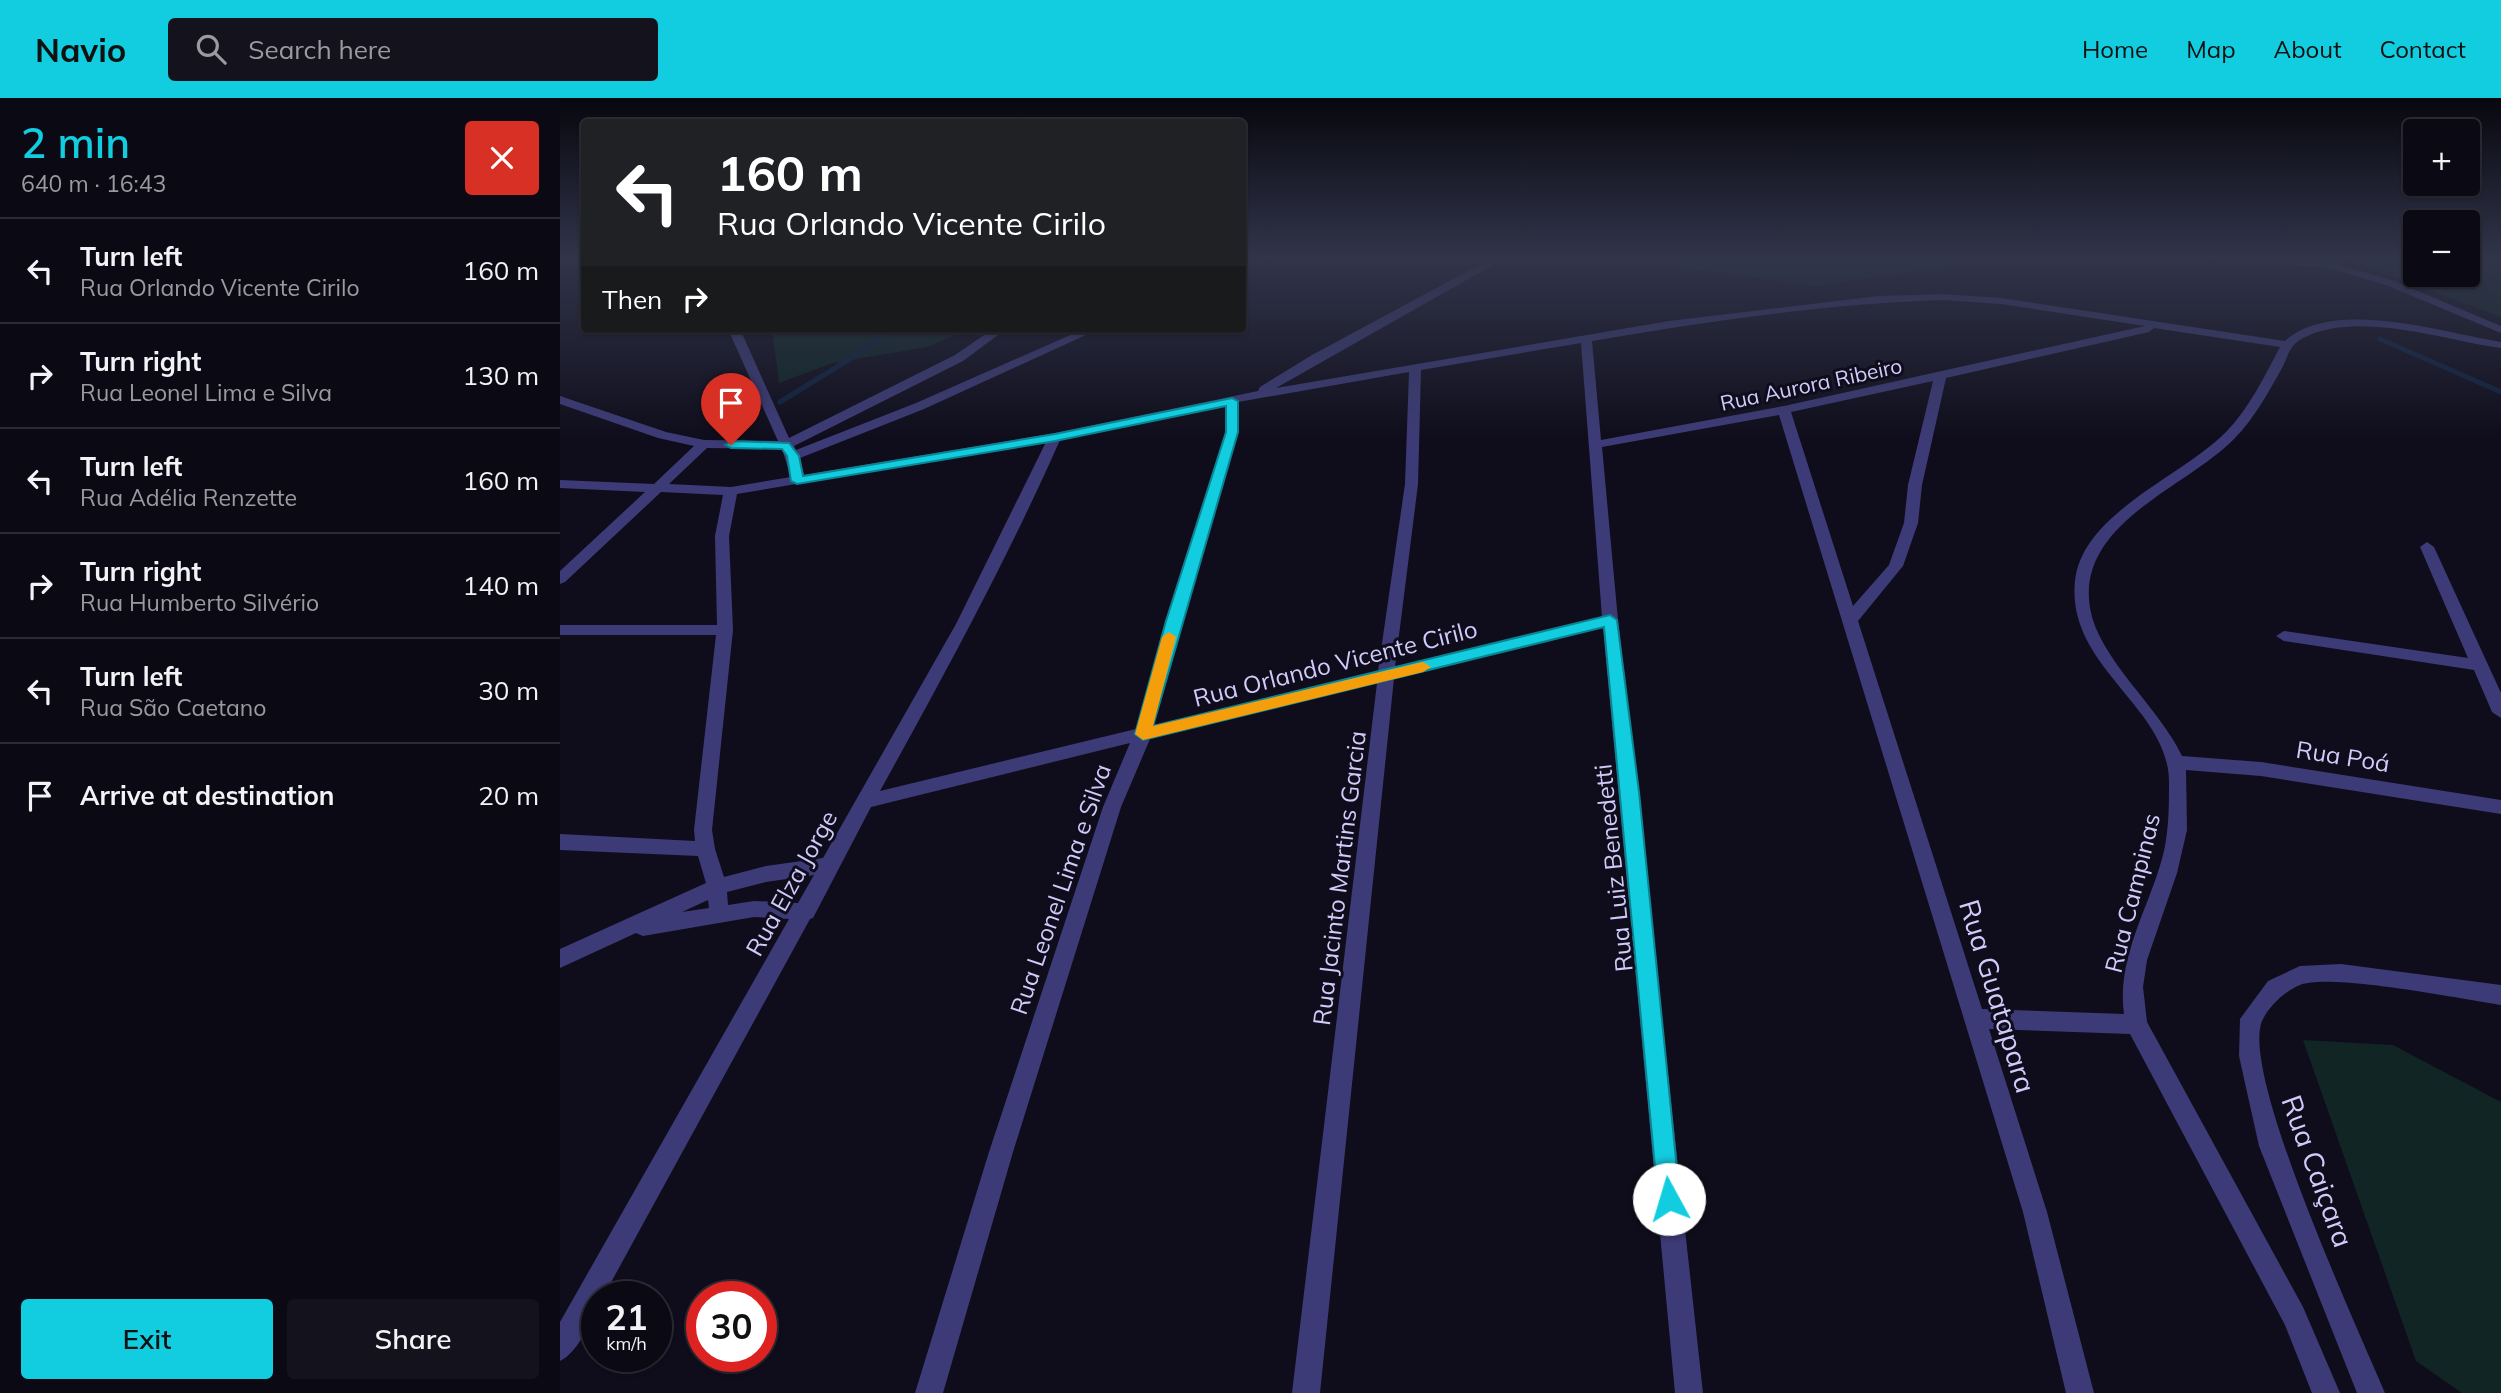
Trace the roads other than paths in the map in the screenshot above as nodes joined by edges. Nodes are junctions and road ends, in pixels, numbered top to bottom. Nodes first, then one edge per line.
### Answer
1 (1391, 317) edge
2 (1713, 317) edge
3 (2100, 317) edge
4 (2471, 317) edge
5 (2158, 327) junction
6 (2501, 330) edge
7 (736, 333) edge
8 (994, 333) edge
9 (1084, 333) edge
10 (1586, 338) junction
11 (2288, 345) junction
12 (2501, 345) edge
13 (1415, 369) junction
14 (1940, 376) junction
15 (1255, 396) junction
16 (560, 400) edge
17 (1232, 401) junction
18 (1784, 410) junction
19 (1055, 438) junction
20 (704, 444) junction
21 (1594, 445) junction
22 (789, 451) junction
23 (797, 481) junction
24 (560, 484) edge
25 (654, 488) junction
26 (731, 491) junction
27 (2427, 547) dead end
28 (560, 579) edge
29 (1851, 619) junction
30 (1610, 620) junction
31 (560, 630) edge
32 (725, 630) junction
33 (2284, 636) dead end
34 (2481, 665) junction
35 (1386, 677) junction
36 (2501, 712) edge
37 (1143, 734) junction
38 (2176, 762) junction
39 (867, 801) junction
40 (2501, 807) edge
41 (560, 842) edge
42 (705, 849) junction
43 (831, 865) junction
44 (717, 887) junction
45 (719, 912) junction
46 (806, 912) junction
47 (609, 934) junction
48 (560, 958) edge
49 (2501, 995) edge
50 (1976, 1019) junction
51 (2136, 1024) junction
52 (560, 1348) edge
53 (929, 1393) edge
54 (1306, 1393) edge
55 (1689, 1393) edge
56 (2080, 1393) edge
57 (2326, 1393) edge
58 (2371, 1393) edge

1 - 15 street
2 - 10 street
3 - 5 street
4 - 6 street
5 - 11 street
5 - 14 street, Rua Aurora Ribeiro
7 - 22 street
8 - 22 street
9 - 22 street
10 - 13 street
10 - 21 street, Rua Luiz Benedetti
11 - 12 street
11 - 38 street, Rua Campinas
13 - 15 street
13 - 35 street, Rua Jacinto Martins Garcia
14 - 18 street, Rua Aurora Ribeiro
14 - 29 street
15 - 17 street
16 - 20 street
17 - 19 street
17 - 37 street, Rua Leonel Lima e Silva
18 - 21 street, Rua Aurora Ribeiro
18 - 29 street, Rua Guatapara
19 - 23 street
19 - 39 street, Rua Elza Jorge
20 - 22 street
20 - 25 street
21 - 30 street, Rua Luiz Benedetti
22 - 23 street
23 - 26 street
24 - 25 street
25 - 26 street
25 - 28 street
26 - 32 street
27 - 34 street
29 - 50 street, Rua Guatapara
30 - 35 street, Rua Orlando Vicente Cirilo
30 - 55 street, Rua Luiz Benedetti
31 - 32 street
32 - 42 street
33 - 34 street
34 - 36 street
35 - 37 street, Rua Orlando Vicente Cirilo
35 - 54 street, Rua Jacinto Martins Garcia
37 - 39 street, Rua Orlando Vicente Cirilo
37 - 53 street, Rua Leonel Lima e Silva
38 - 40 street, Rua Poá
38 - 51 street, Rua Campinas
39 - 43 street, Rua Elza Jorge
41 - 42 street
42 - 44 street
43 - 44 street
43 - 46 street, Rua Elza Jorge
44 - 45 street
44 - 47 street
45 - 46 street
45 - 47 street
46 - 52 street, Rua Elza Jorge
47 - 48 street
49 - 58 street, Rua Caiçara
50 - 51 street
50 - 56 street, Rua Guatapara
51 - 57 street, Rua Campinas

